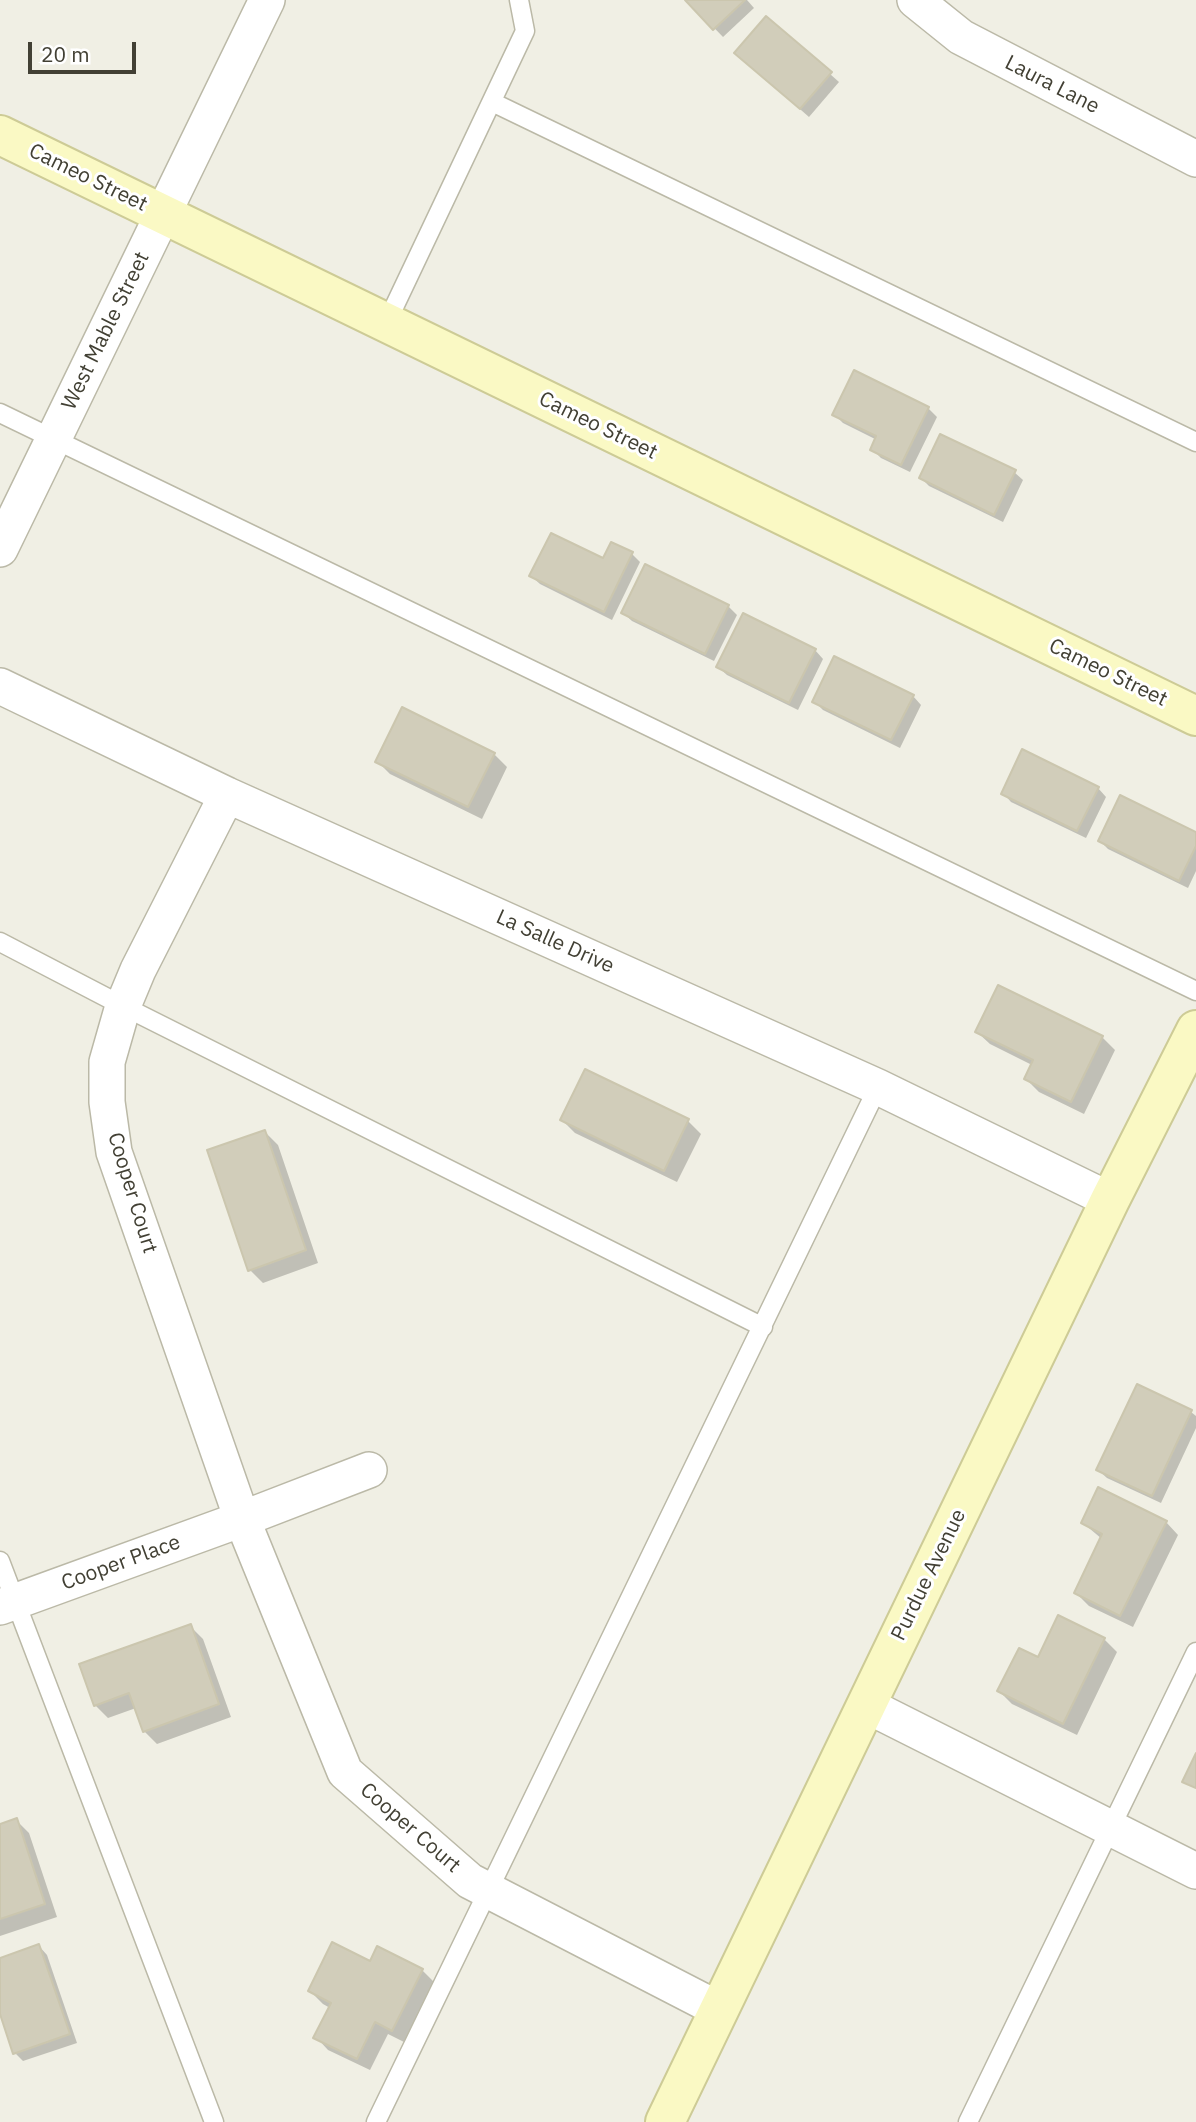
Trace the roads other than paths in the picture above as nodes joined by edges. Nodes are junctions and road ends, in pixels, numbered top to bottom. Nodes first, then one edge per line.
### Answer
1 (267, 0) edge
2 (519, 0) edge
3 (915, 0) edge
4 (492, 102) junction
5 (0, 135) edge
6 (1196, 159) edge
7 (164, 214) junction
8 (386, 324) junction
9 (0, 413) edge
10 (54, 439) junction
11 (1196, 442) edge
12 (0, 549) edge
13 (0, 685) edge
14 (1196, 716) edge
15 (227, 795) junction
16 (0, 942) edge
17 (1196, 991) edge
18 (123, 1006) junction
19 (1196, 1030) edge
20 (878, 1087) junction
21 (1110, 1200) junction
22 (763, 1327) junction
23 (369, 1470) dead end
24 (242, 1519) junction
25 (0, 1561) edge
26 (8, 1604) edge
27 (1196, 1652) edge
28 (866, 1705) junction
29 (1110, 1829) junction
30 (1196, 1871) edge
31 (490, 1891) junction
32 (718, 2009) junction
33 (214, 2122) edge
34 (376, 2122) edge
35 (665, 2122) edge
36 (968, 2122) edge

1 - 7 street, West Mable Street
2 - 4 lane
3 - 6 street, Laura Lane
4 - 8 lane
4 - 11 lane
5 - 7 street, Cameo Street
7 - 8 street, Cameo Street
7 - 10 street, West Mable Street
8 - 14 street, Cameo Street
9 - 10 lane
10 - 12 street, West Mable Street
10 - 17 lane
13 - 15 street, La Salle Drive
15 - 18 street, Cooper Court
15 - 20 street, La Salle Drive
16 - 18 lane
18 - 22 lane
18 - 24 street, Cooper Court
19 - 21 street, Purdue Avenue
20 - 21 street, La Salle Drive
20 - 22 lane
21 - 28 street, Purdue Avenue
22 - 31 lane
23 - 24 street
24 - 26 street, Cooper Place
24 - 31 street, Cooper Court
25 - 26 lane
26 - 33 lane
27 - 29 lane
28 - 29 street
28 - 32 street, Purdue Avenue
29 - 30 street
29 - 36 lane
31 - 32 street, Cooper Court
31 - 34 lane
32 - 35 street, Purdue Avenue

